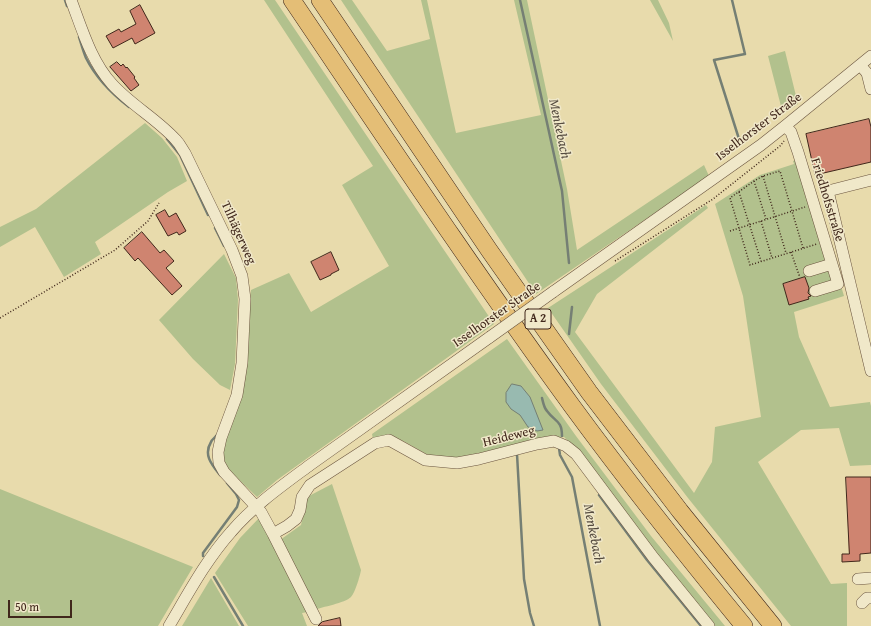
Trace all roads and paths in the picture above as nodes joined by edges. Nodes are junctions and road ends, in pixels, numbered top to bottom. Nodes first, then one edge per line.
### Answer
1 (71, 0) edge
2 (292, 0) edge
3 (320, 0) edge
4 (871, 56) edge
5 (860, 65) junction
6 (871, 90) edge
7 (786, 126) junction
8 (767, 156) dead end
9 (763, 176) junction
10 (871, 180) edge
11 (754, 181) junction
12 (739, 192) junction
13 (160, 203) dead end
14 (814, 204) junction
15 (792, 211) junction
16 (775, 217) junction
17 (766, 220) junction
18 (761, 221) junction
19 (749, 225) junction
20 (739, 228) junction
21 (730, 231) dead end
22 (818, 244) dead end
23 (803, 248) junction
24 (791, 252) junction
25 (786, 254) junction
26 (772, 258) junction
27 (615, 261) dead end
28 (761, 261) junction
29 (832, 264) junction
30 (809, 271) joint
31 (815, 291) dead end
32 (0, 318) edge
33 (871, 371) edge
34 (256, 507) junction
35 (274, 534) junction
36 (871, 578) edge
37 (858, 579) dead end
38 (316, 619) dead end
39 (168, 626) edge
40 (709, 626) edge
41 (744, 626) edge
42 (773, 626) edge

1 - 34 street, Tilhägerweg
2 - 41 highway, A 2
3 - 42 highway, A 2
4 - 5 street, Isselhorster Straße
5 - 6 street
5 - 7 street, Isselhorster Straße
7 - 14 street, Friedhofsstraße
7 - 34 street, Isselhorster Straße, bridge
8 - 27 path
9 - 11 path
9 - 15 path
9 - 16 path
10 - 33 street
11 - 12 path
11 - 17 path
12 - 19 path
12 - 20 path
13 - 32 path
14 - 15 path
14 - 29 street, Friedhofsstraße
15 - 16 path
15 - 23 path
16 - 17 path
16 - 25 path
17 - 18 path
18 - 19 path
18 - 26 path
19 - 20 path
19 - 28 path
20 - 21 path
20 - 28 path
22 - 23 path
23 - 24 path
24 - 25 path
24 - 30 path
25 - 26 path
26 - 28 path
29 - 30 street
29 - 31 street, Friedhofsstraße
34 - 35 street
34 - 39 street, Isselhorster Straße
35 - 38 street
35 - 40 street, Heideweg
36 - 37 street

